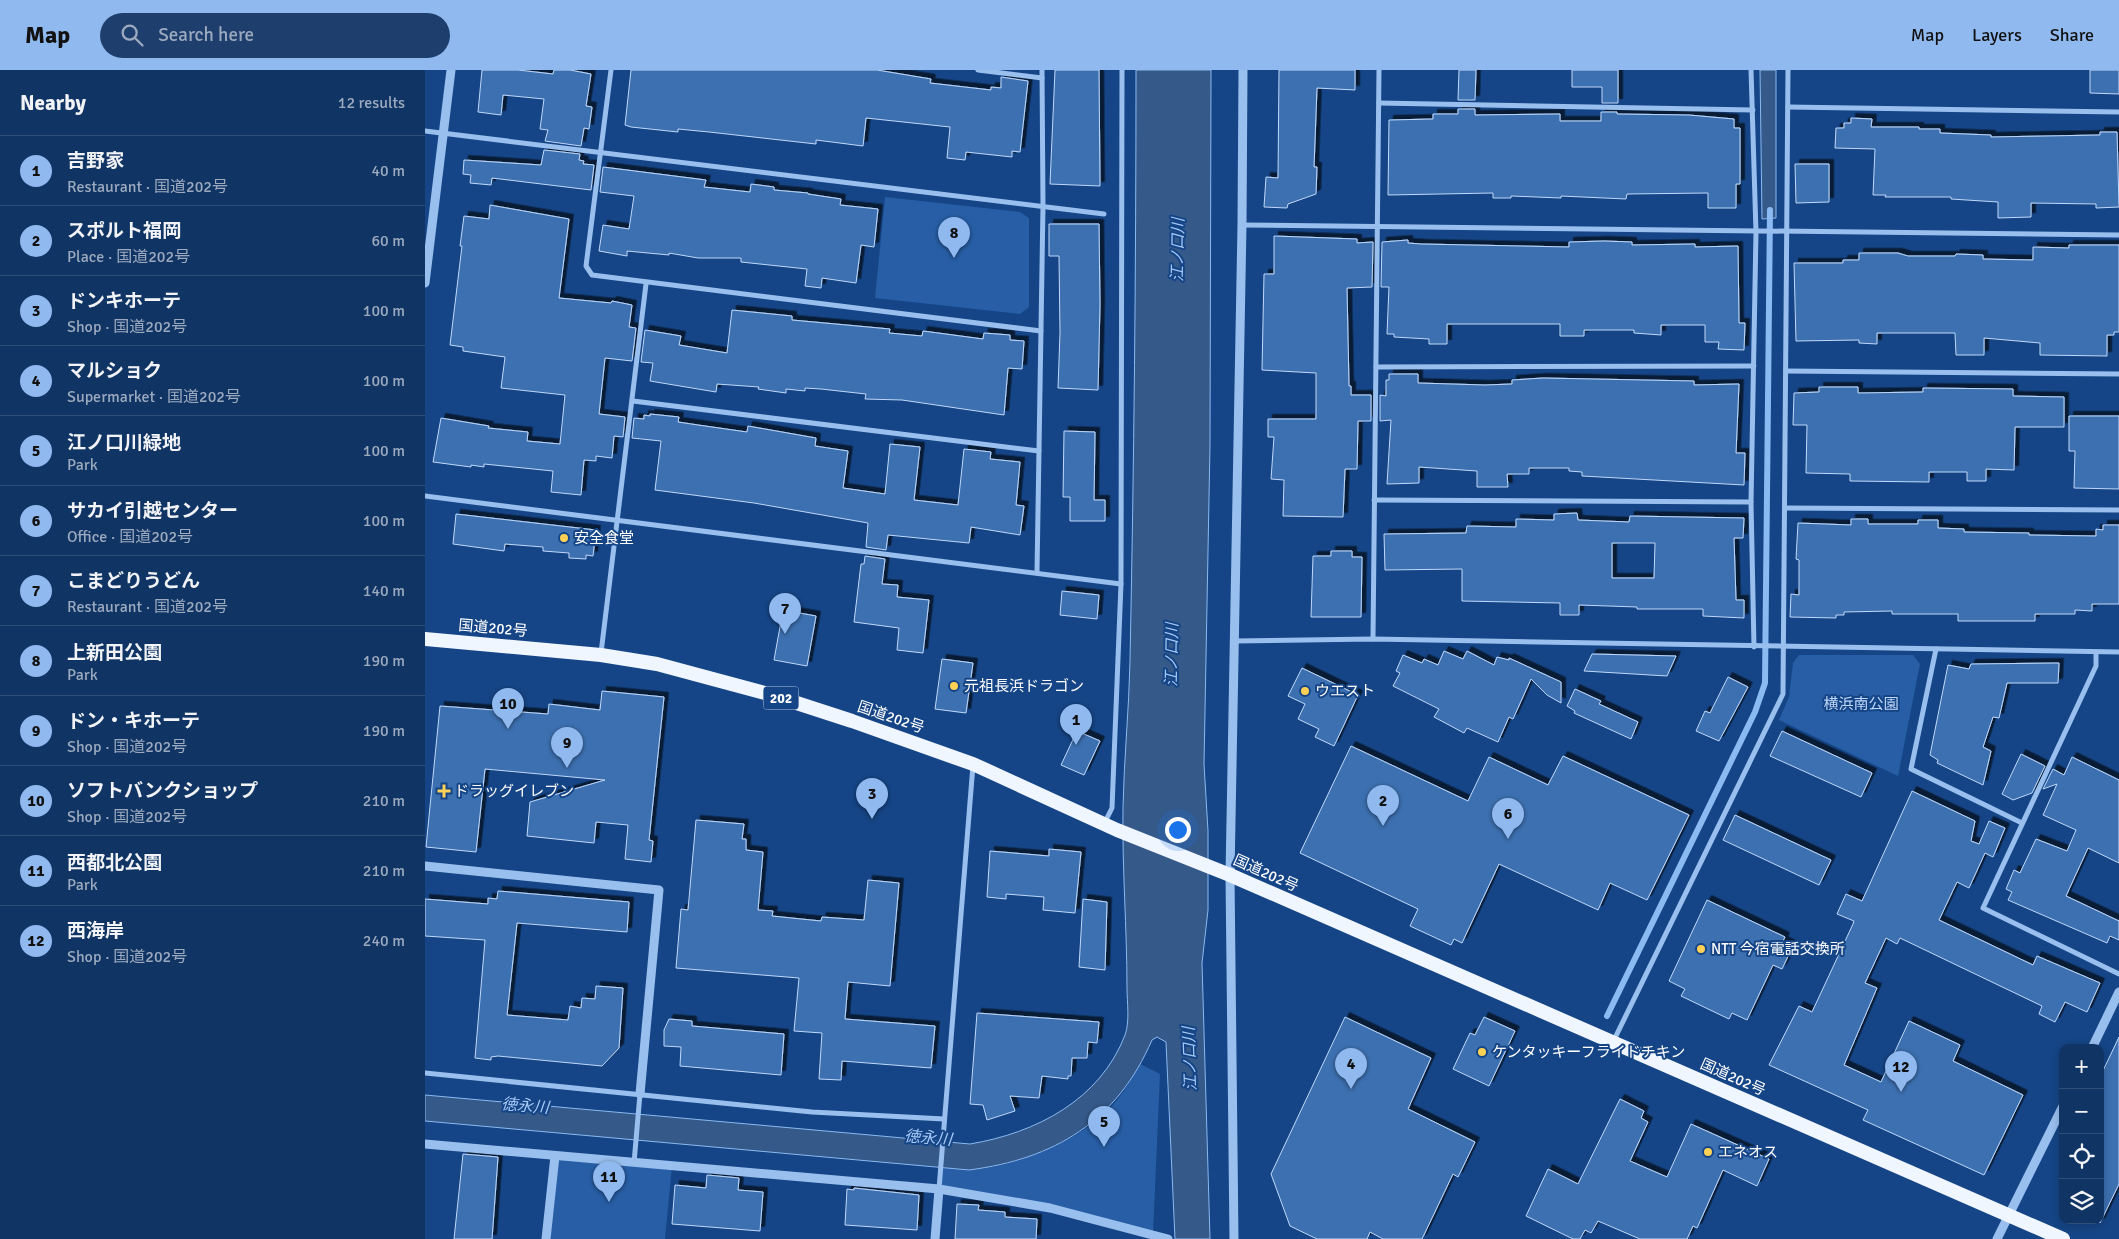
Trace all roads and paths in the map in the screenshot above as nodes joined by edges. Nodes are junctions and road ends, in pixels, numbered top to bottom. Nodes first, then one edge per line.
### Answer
1 (451, 70) edge
2 (611, 70) edge
3 (978, 70) edge
4 (1042, 70) edge
5 (1122, 70) edge
6 (1243, 70) edge
7 (1379, 70) edge
8 (1751, 70) edge
9 (1788, 70) edge
10 (1042, 78) junction
11 (1379, 103) junction
12 (1788, 107) junction
13 (1753, 110) junction
14 (2119, 112) edge
15 (425, 131) edge
16 (443, 133) junction
17 (600, 152) junction
18 (1043, 206) junction
19 (1104, 214) dead end
20 (1242, 225) junction
21 (1377, 228) junction
22 (1788, 231) junction
23 (1756, 232) junction
24 (2119, 235) edge
25 (425, 283) edge
26 (647, 284) junction
27 (1041, 331) junction
28 (1754, 366) junction
29 (1376, 367) junction
30 (1786, 371) junction
31 (2119, 374) edge
32 (633, 401) junction
33 (1039, 451) junction
34 (425, 496) edge
35 (1374, 500) junction
36 (1751, 502) junction
37 (1785, 508) junction
38 (2119, 510) edge
39 (617, 520) junction
40 (1037, 572) junction
41 (1121, 584) junction
42 (425, 639) edge
43 (1373, 640) junction
44 (1235, 641) junction
45 (1754, 647) junction
46 (1783, 648) junction
47 (1936, 649) junction
48 (2096, 652) junction
49 (2119, 652) edge
50 (601, 655) junction
51 (973, 764) junction
52 (2022, 823) junction
53 (1104, 824) junction
54 (425, 866) edge
55 (1230, 875) junction
56 (2119, 974) edge
57 (2119, 992) edge
58 (1613, 1042) junction
59 (2094, 1044) edge
60 (425, 1073) edge
61 (640, 1094) junction
62 (2059, 1114) edge
63 (944, 1119) junction
64 (425, 1144) edge
65 (555, 1156) junction
66 (634, 1163) junction
67 (939, 1189) junction
68 (2009, 1216) junction
69 (1153, 1236) edge
70 (546, 1239) edge
71 (935, 1239) edge
72 (1168, 1239) edge
73 (1234, 1239) edge
74 (1997, 1239) edge
75 (2063, 1239) edge

1 - 16 street
2 - 17 street
3 - 10 street
4 - 10 street
5 - 41 street
6 - 20 street
7 - 11 street
8 - 13 street
9 - 12 street
10 - 18 street
11 - 13 street
11 - 21 street
12 - 14 street
12 - 22 street
13 - 23 street
15 - 16 street
16 - 17 street
16 - 25 street
17 - 18 street
17 - 26 street
18 - 19 street
18 - 27 street
20 - 21 street
20 - 44 street
21 - 23 street
21 - 29 street
22 - 23 street
22 - 24 street
22 - 30 street
23 - 28 street
26 - 27 street
26 - 32 street
27 - 33 street
28 - 29 street
28 - 36 street
29 - 35 street
30 - 31 street
30 - 37 street
32 - 33 street
32 - 39 street
33 - 40 street
34 - 39 street
35 - 36 street
35 - 43 street
36 - 45 street
37 - 38 street
37 - 46 street
39 - 40 street
39 - 50 street
40 - 41 street
41 - 53 street
42 - 50 highway, 国道202号 / 202
43 - 44 street
43 - 45 street
44 - 55 street
45 - 46 street
46 - 47 street
46 - 58 street
47 - 48 street
47 - 52 street
48 - 49 street
48 - 52 street
50 - 51 highway, 国道202号 / 202
51 - 53 highway, 国道202号 / 202
51 - 63 street
52 - 56 street
53 - 55 highway, 国道202号 / 202
54 - 61 street
55 - 58 highway, 国道202号 / 202
55 - 73 street
57 - 59 street
58 - 68 highway, 国道202号 / 202
60 - 61 street
61 - 63 street
61 - 66 street
62 - 68 street
63 - 67 street
64 - 65 street
65 - 66 street
65 - 70 street
66 - 67 street
67 - 69 street
67 - 71 street
68 - 74 street
68 - 75 highway, 国道202号 / 202
69 - 72 street

